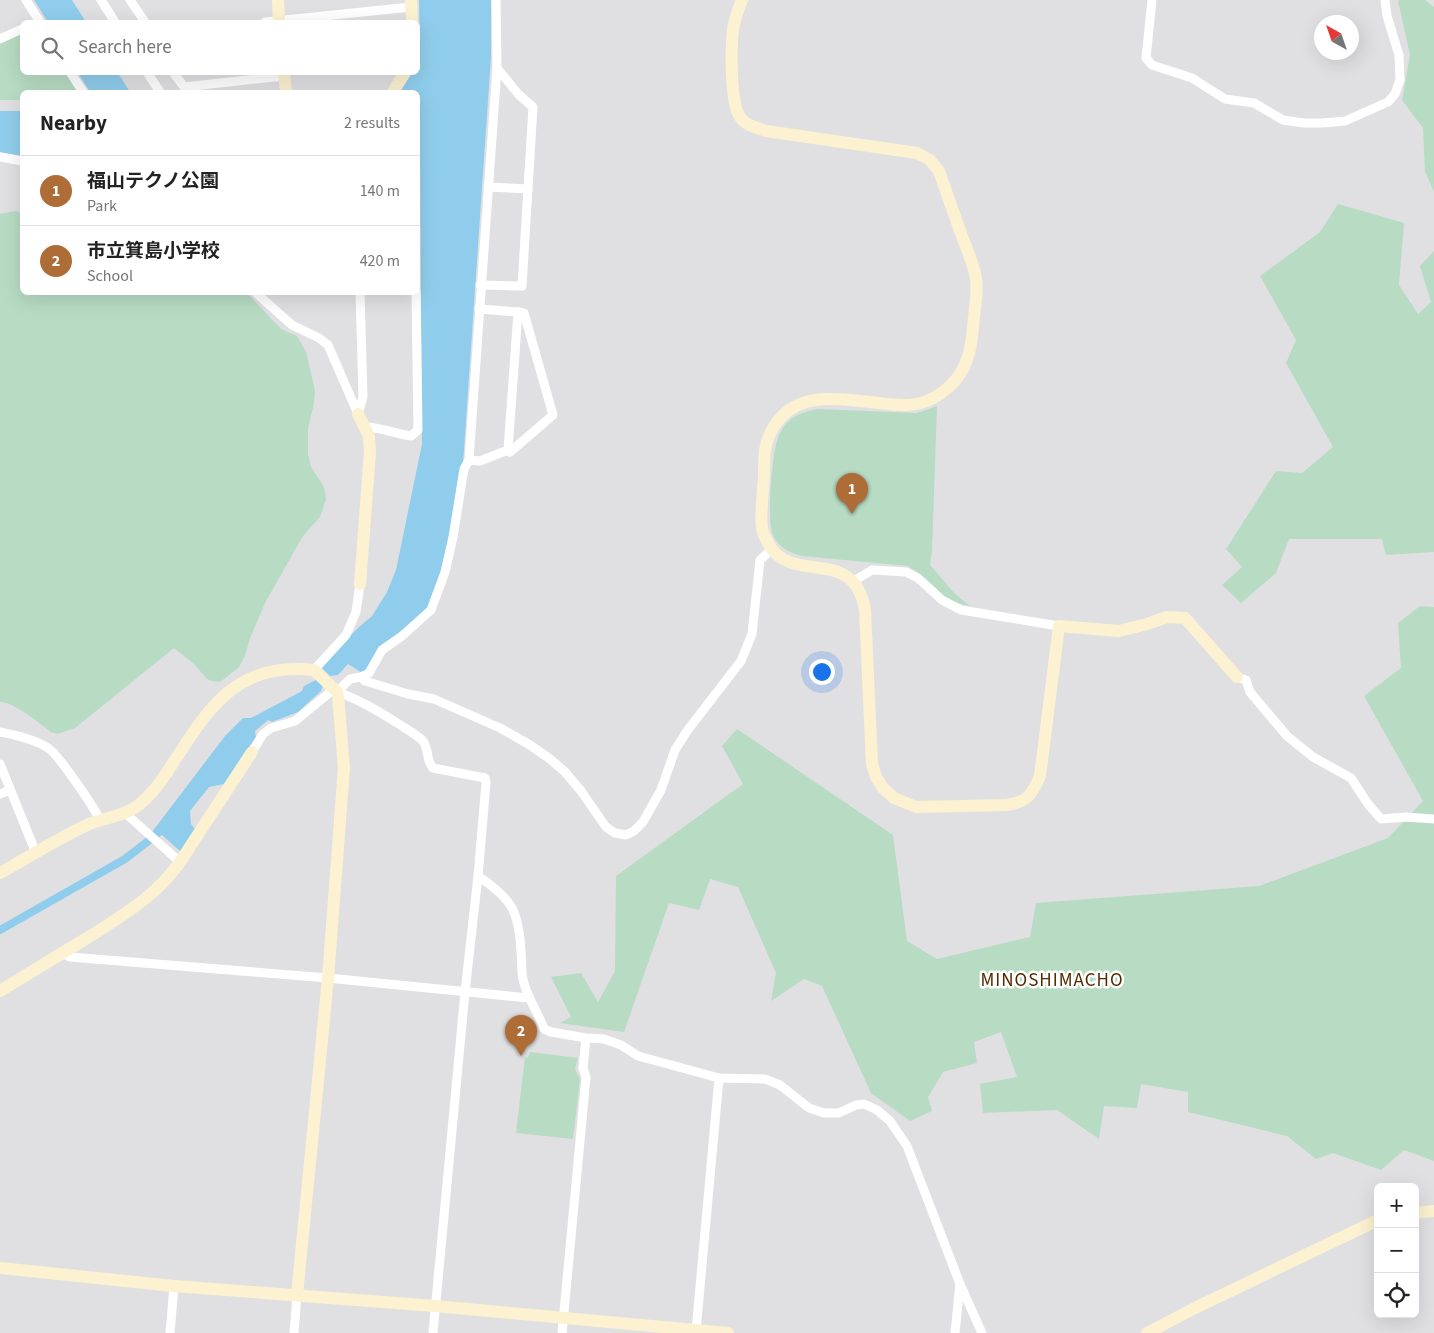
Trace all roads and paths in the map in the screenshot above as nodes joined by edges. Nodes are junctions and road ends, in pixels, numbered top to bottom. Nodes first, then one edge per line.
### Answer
1 (26, 0) edge
2 (101, 0) edge
3 (130, 0) edge
4 (278, 0) edge
5 (496, 0) edge
6 (742, 0) edge
7 (1152, 0) edge
8 (1385, 0) edge
9 (411, 4) edge
10 (38, 20) edge
11 (114, 20) edge
12 (144, 20) edge
13 (279, 20) edge
14 (294, 20) edge
15 (412, 20) edge
16 (20, 30) edge
17 (0, 38) edge
18 (497, 68) junction
19 (72, 75) edge
20 (149, 75) edge
21 (175, 75) edge
22 (181, 75) edge
23 (278, 75) edge
24 (284, 75) edge
25 (403, 75) edge
26 (82, 90) edge
27 (159, 90) edge
28 (191, 90) edge
29 (286, 90) edge
30 (395, 90) edge
31 (0, 157) edge
32 (20, 161) edge
33 (488, 187) junction
34 (528, 190) junction
35 (480, 285) junction
36 (258, 295) edge
37 (360, 295) edge
38 (416, 295) edge
39 (479, 309) junction
40 (518, 312) junction
41 (358, 414) junction
42 (365, 427) junction
43 (508, 450) junction
44 (469, 460) junction
45 (772, 549) junction
46 (852, 582) junction
47 (360, 584) joint
48 (1059, 626) junction
49 (314, 670) junction
50 (361, 677) junction
51 (1237, 677) joint
52 (335, 690) junction
53 (0, 732) edge
54 (252, 752) joint
55 (0, 764) edge
56 (10, 790) junction
57 (0, 794) edge
58 (125, 812) junction
59 (1434, 818) edge
60 (100, 820) junction
61 (36, 853) junction
62 (180, 862) junction
63 (0, 873) edge
64 (478, 876) junction
65 (62, 953) junction
66 (328, 978) junction
67 (0, 991) edge
68 (465, 992) junction
69 (530, 998) junction
70 (586, 1038) junction
71 (719, 1078) junction
72 (1434, 1211) edge
73 (1419, 1213) edge
74 (1374, 1222) edge
75 (0, 1268) edge
76 (960, 1284) junction
77 (174, 1286) junction
78 (298, 1295) junction
79 (435, 1306) junction
80 (564, 1318) junction
81 (696, 1331) junction
82 (170, 1333) edge
83 (294, 1333) edge
84 (433, 1333) edge
85 (562, 1333) edge
86 (728, 1333) edge
87 (955, 1333) edge
88 (982, 1333) edge
89 (1147, 1333) edge

1 - 10 street
2 - 11 street
3 - 12 street
4 - 13 street
5 - 18 street
6 - 45 street
7 - 8 street
9 - 14 street
9 - 15 street
16 - 17 street
18 - 33 street
18 - 34 street
19 - 26 street
20 - 27 street
21 - 28 street
22 - 28 street
23 - 28 street
24 - 29 street
25 - 30 street
31 - 32 street
33 - 34 street
33 - 35 street
34 - 35 street
35 - 39 street
36 - 41 street
37 - 41 street
38 - 42 street
39 - 40 street
39 - 44 street
40 - 43 street
40 - 43 street
41 - 42 street
42 - 47 street
43 - 44 street
44 - 50 street
45 - 46 street
45 - 50 street
46 - 48 street
46 - 48 street
47 - 49 street
48 - 51 street
49 - 52 street
49 - 58 street
50 - 52 street
51 - 59 street
52 - 54 street
52 - 64 street
52 - 66 street
53 - 60 street
54 - 62 street
55 - 56 street
56 - 57 street
56 - 61 street
58 - 60 street
58 - 62 street
60 - 61 street
61 - 63 street
62 - 65 street
64 - 68 street
64 - 69 street
65 - 66 street
65 - 67 street
66 - 68 street
66 - 78 street
68 - 69 street
68 - 79 street
69 - 70 street
70 - 71 street
70 - 80 street
71 - 76 street
71 - 81 street
72 - 73 street
74 - 89 street
75 - 77 street
76 - 87 street
76 - 88 street
77 - 78 street
77 - 82 street
78 - 79 street
78 - 83 street
79 - 80 street
79 - 84 street
80 - 81 street
80 - 85 street
81 - 86 street

